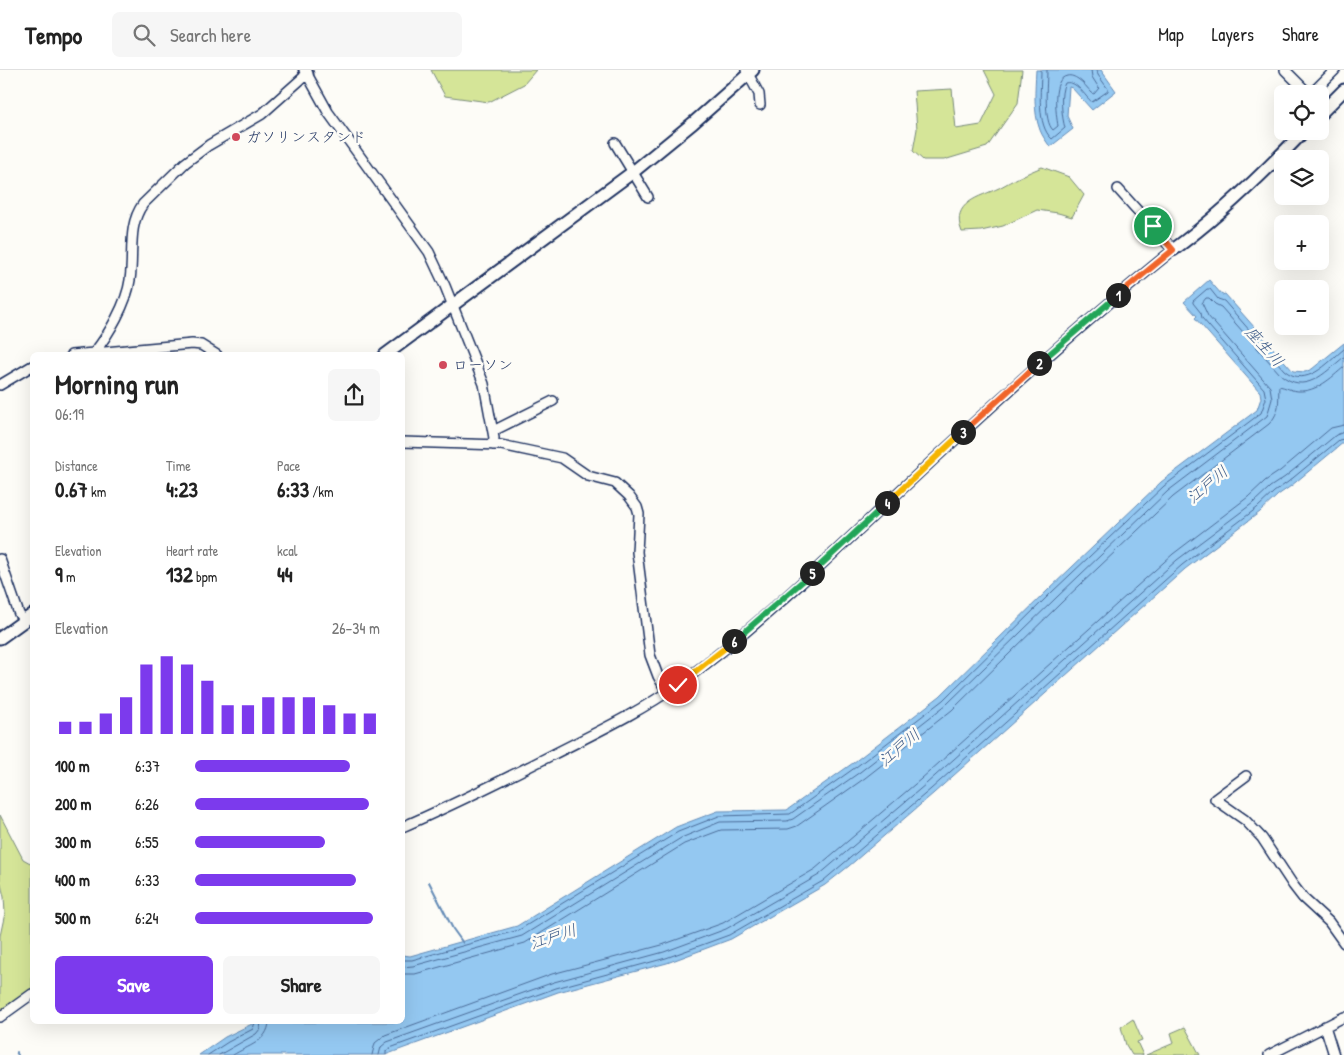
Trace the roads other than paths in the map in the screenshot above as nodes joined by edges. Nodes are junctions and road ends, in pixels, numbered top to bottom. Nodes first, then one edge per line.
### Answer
1 (1285, 70) edge
2 (1335, 70) edge
3 (749, 71) edge
4 (306, 72) edge
5 (1301, 85) edge
6 (1319, 85) edge
7 (1344, 90) edge
8 (760, 105) dead end
9 (1329, 105) edge
10 (1295, 140) edge
11 (615, 143) dead end
12 (633, 172) junction
13 (1118, 189) dead end
14 (648, 197) dead end
15 (1173, 250) junction
16 (453, 305) junction
17 (95, 352) edge
18 (137, 352) edge
19 (213, 352) edge
20 (389, 352) edge
21 (30, 367) edge
22 (0, 385) edge
23 (553, 401) dead end
24 (493, 431) junction
25 (405, 442) edge
26 (493, 445) junction
27 (0, 559) edge
28 (28, 618) edge
29 (0, 638) edge
30 (667, 692) junction
31 (1246, 776) dead end
32 (405, 826) edge
33 (1344, 943) edge
34 (30, 995) edge
35 (0, 1017) edge
36 (1344, 1017) edge
37 (1325, 1026) junction
38 (1269, 1055) edge
39 (1334, 1055) edge

1 - 5 street
2 - 6 street
3 - 8 street
3 - 12 street
4 - 16 street
4 - 17 street
7 - 9 street
10 - 15 street
11 - 12 street
12 - 14 street
12 - 16 street
13 - 15 street
15 - 30 street
16 - 20 street
16 - 24 street
18 - 19 street
21 - 22 street
23 - 24 street
24 - 26 street
25 - 26 street
26 - 30 street
27 - 28 street
28 - 29 street
30 - 32 street
31 - 33 street
34 - 35 street
36 - 37 street
37 - 38 street
37 - 39 street

